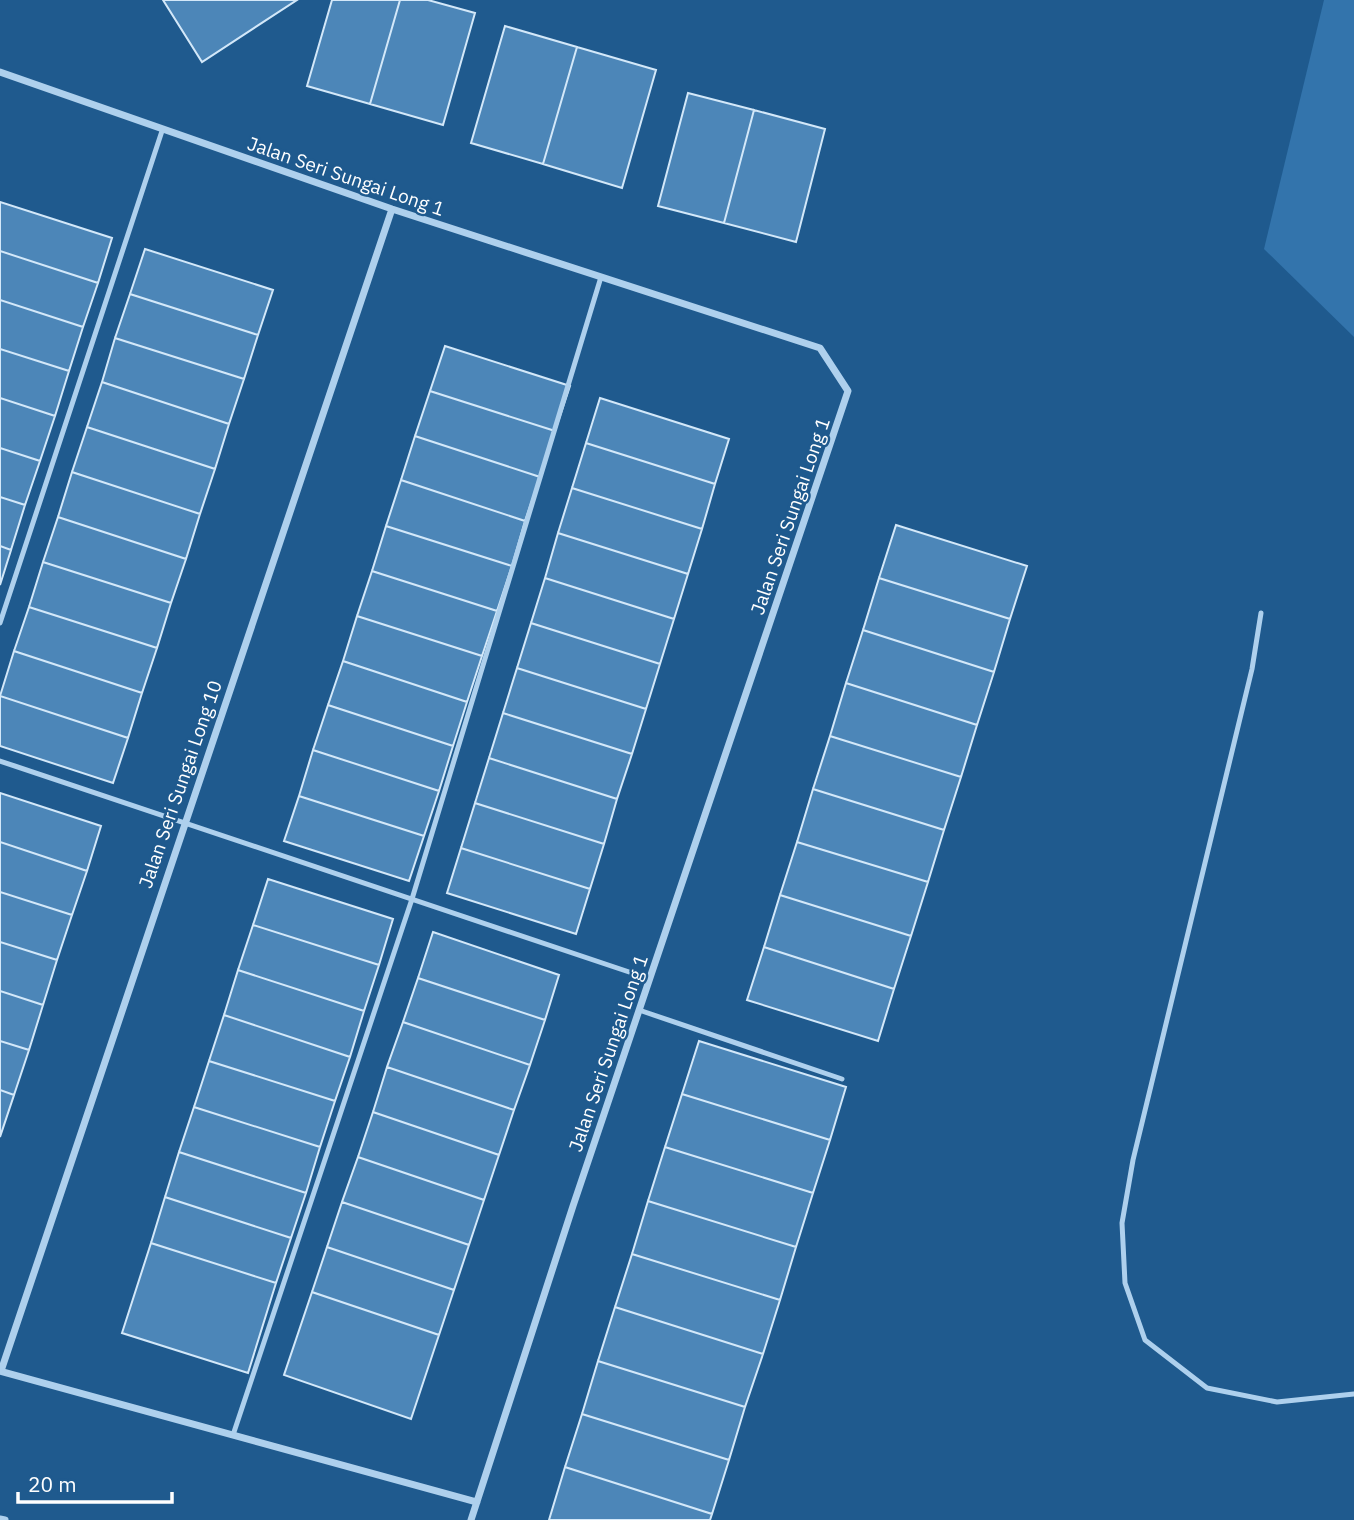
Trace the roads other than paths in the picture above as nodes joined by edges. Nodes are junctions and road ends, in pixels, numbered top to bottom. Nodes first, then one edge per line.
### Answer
1 (0, 72) edge
2 (162, 131) junction
3 (392, 209) junction
4 (601, 277) junction
5 (1261, 613) dead end
6 (0, 623) edge
7 (0, 761) edge
8 (184, 823) junction
9 (412, 899) junction
10 (650, 979) junction
11 (639, 1010) junction
12 (842, 1079) dead end
13 (0, 1371) edge
14 (1354, 1394) edge
15 (233, 1435) junction
16 (477, 1502) junction
17 (471, 1520) edge

1 - 2 street, Jalan Seri Sungai Long 1
2 - 3 street, Jalan Seri Sungai Long 1
2 - 6 lane
3 - 4 street, Jalan Seri Sungai Long 1
3 - 8 street, Jalan Seri Sungai Long 10
4 - 9 lane
4 - 10 street, Jalan Seri Sungai Long 1
5 - 14 lane
7 - 8 lane
8 - 9 lane
8 - 13 street, Jalan Seri Sungai Long 10
9 - 10 lane
9 - 15 lane
10 - 11 street, Jalan Seri Sungai Long 1
11 - 12 lane
11 - 16 street, Jalan Seri Sungai Long 1
13 - 15 street
15 - 16 street
16 - 17 street, Jalan Seri Sungai Long 1

